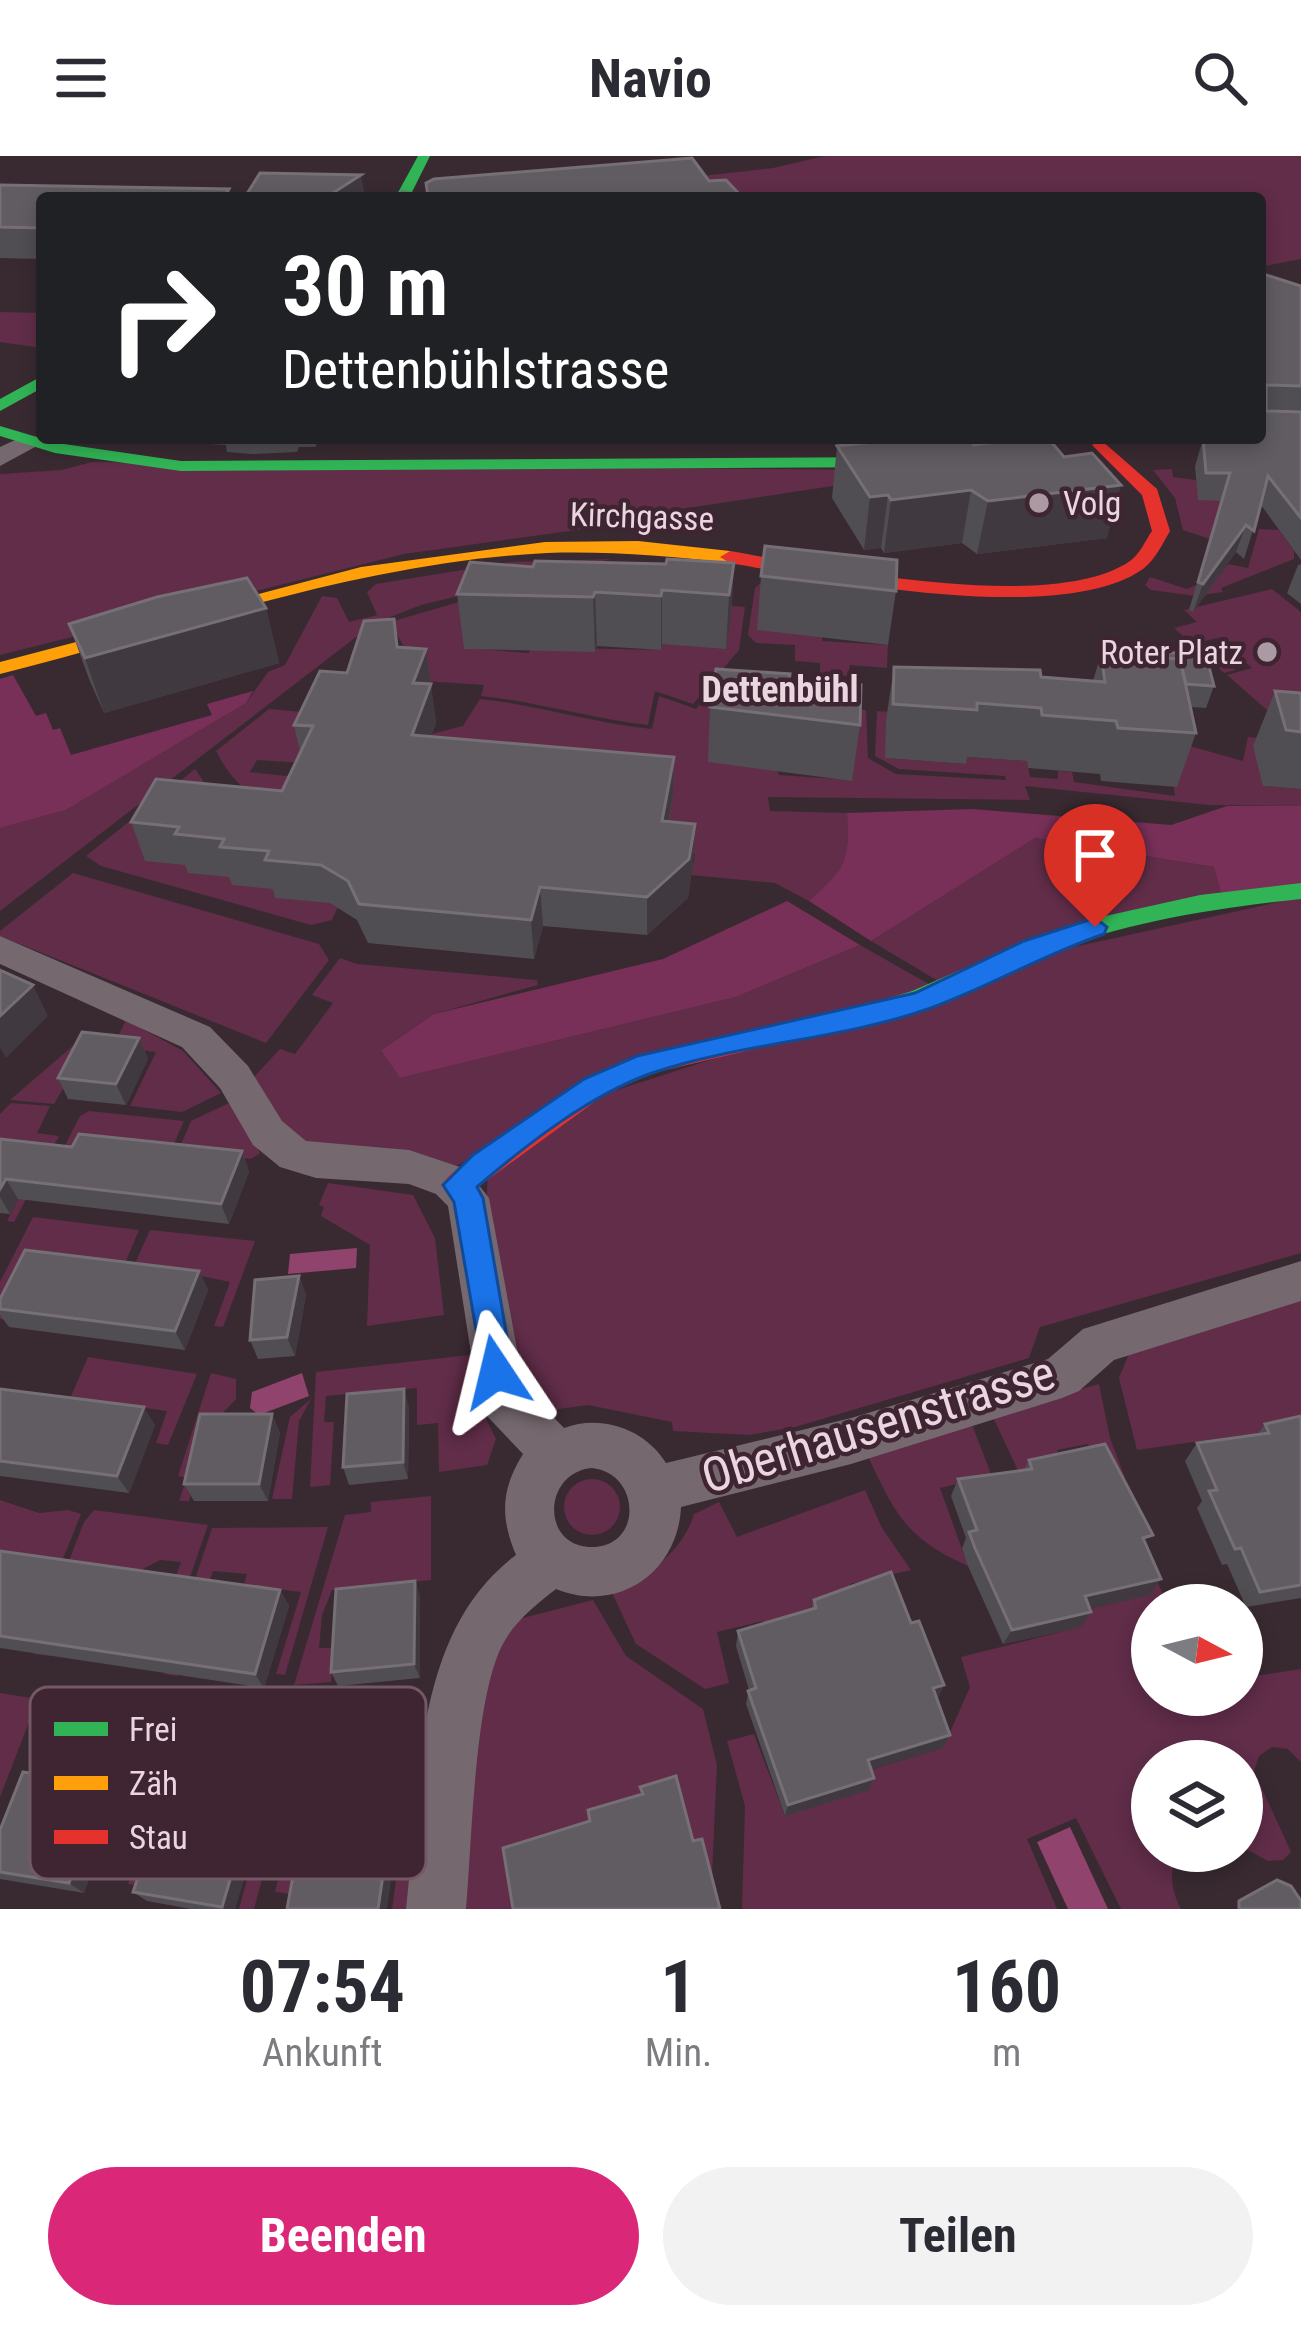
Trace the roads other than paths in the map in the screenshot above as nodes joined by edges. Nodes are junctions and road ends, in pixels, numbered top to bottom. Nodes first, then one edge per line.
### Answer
1 (424, 156) edge
2 (406, 192) edge
3 (36, 385) edge
4 (0, 406) edge
5 (13, 437) edge
6 (48, 444) edge
7 (1109, 444) edge
8 (0, 458) edge
9 (932, 461) edge
10 (0, 668) edge
11 (1301, 891) edge
12 (0, 949) edge
13 (458, 1185) junction
14 (1301, 1281) edge
15 (558, 1456) junction
16 (654, 1490) junction
17 (552, 1561) junction
18 (436, 1909) edge

1 - 2 street
3 - 4 street
5 - 8 street
6 - 9 street
7 - 10 street, Kirchgasse
11 - 13 street
12 - 13 street
13 - 15 street
14 - 16 street, Oberhausenstrasse
15 - 16 street, Oberhausenstrasse
15 - 17 street
16 - 17 street, Oberhausenstrasse
17 - 18 street

